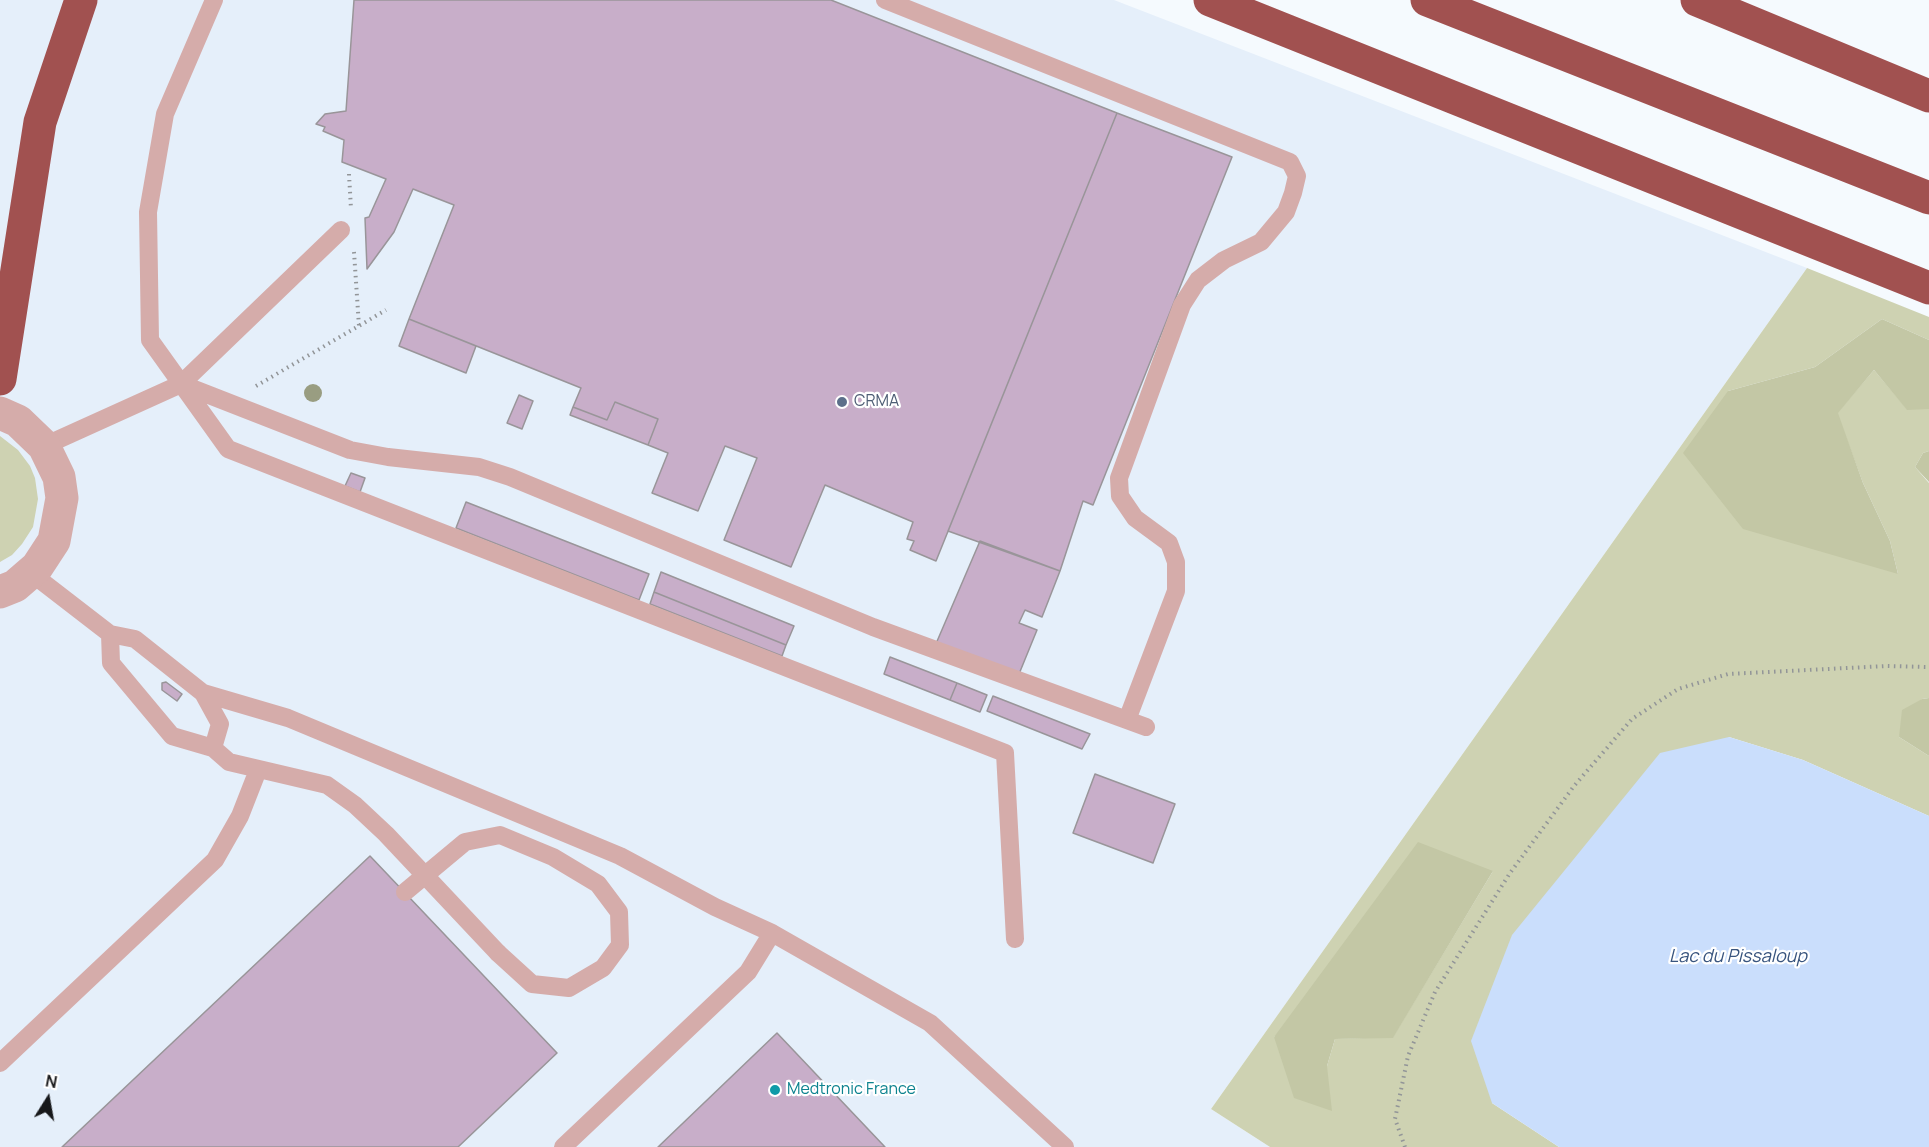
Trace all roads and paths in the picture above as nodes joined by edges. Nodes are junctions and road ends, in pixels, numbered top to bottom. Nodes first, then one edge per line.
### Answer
1 (81, 0) edge
2 (214, 0) edge
3 (885, 0) edge
4 (1210, 0) edge
5 (1427, 0) edge
6 (1697, 0) edge
7 (1929, 96) edge
8 (1929, 198) edge
9 (341, 230) dead end
10 (1929, 288) edge
11 (386, 310) dead end
12 (0, 379) edge
13 (180, 384) junction
14 (256, 386) dead end
15 (0, 413) edge
16 (44, 446) junction
17 (31, 573) junction
18 (0, 592) edge
19 (110, 634) junction
20 (1929, 667) edge
21 (203, 693) junction
22 (1127, 720) junction
23 (1146, 727) dead end
24 (213, 748) junction
25 (258, 770) junction
26 (405, 892) dead end
27 (772, 933) junction
28 (1014, 939) dead end
29 (0, 1063) edge
30 (563, 1147) edge
31 (1065, 1147) edge
32 (1405, 1147) edge

1 - 12 highway
2 - 13 lane
3 - 22 lane
4 - 10 highway
5 - 8 highway
6 - 7 highway
9 - 13 lane
11 - 14 path
13 - 16 lane
13 - 22 lane
13 - 28 lane
15 - 16 street
16 - 17 street
17 - 18 street
17 - 19 lane
19 - 21 lane
19 - 24 lane
20 - 32 path
21 - 24 lane
21 - 27 lane
22 - 23 lane
24 - 25 lane
25 - 26 lane, bridge
25 - 29 lane
27 - 30 lane
27 - 31 lane

